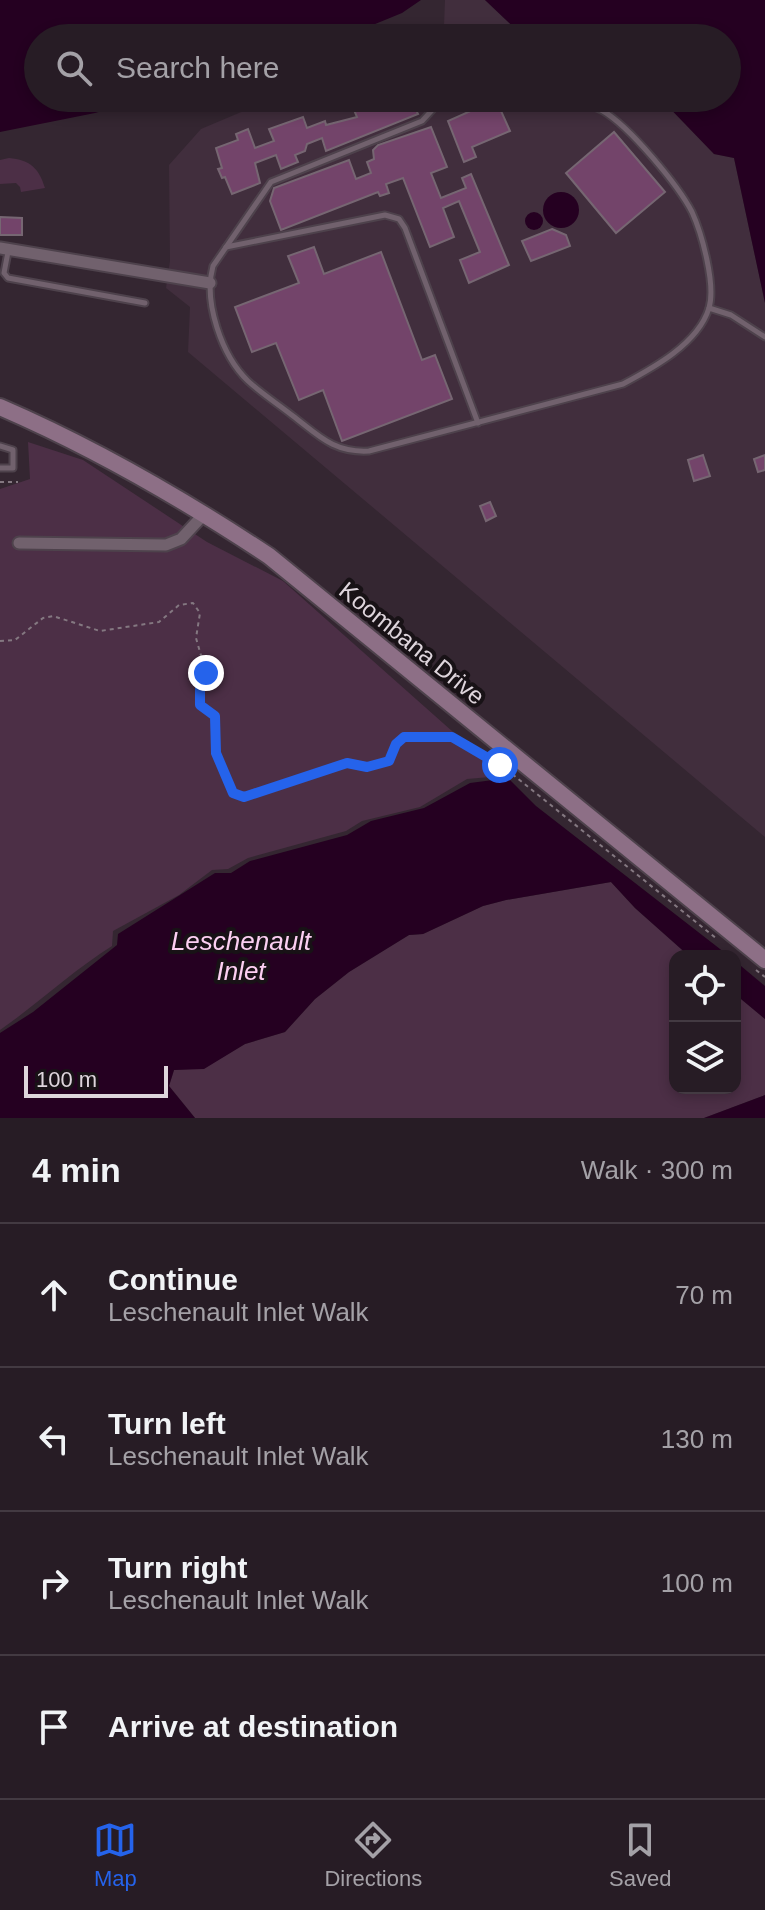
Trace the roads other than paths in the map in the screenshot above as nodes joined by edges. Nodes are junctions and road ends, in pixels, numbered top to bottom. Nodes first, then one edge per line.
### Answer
1 (430, 112) edge
2 (604, 112) edge
3 (225, 247) junction
4 (4, 248) edge
5 (210, 283) junction
6 (145, 303) dead end
7 (709, 308) junction
8 (765, 337) edge
9 (0, 407) edge
10 (478, 423) junction
11 (0, 446) edge
12 (0, 468) edge
13 (205, 513) junction
14 (19, 543) dead end
15 (759, 964) edge

1 - 3 lane
2 - 7 lane
3 - 5 lane
3 - 10 lane
4 - 5 street
4 - 6 lane
5 - 10 lane
7 - 8 lane
7 - 10 lane
9 - 13 main road, Koombana Drive
11 - 12 lane
13 - 14 street
13 - 15 main road, Koombana Drive

